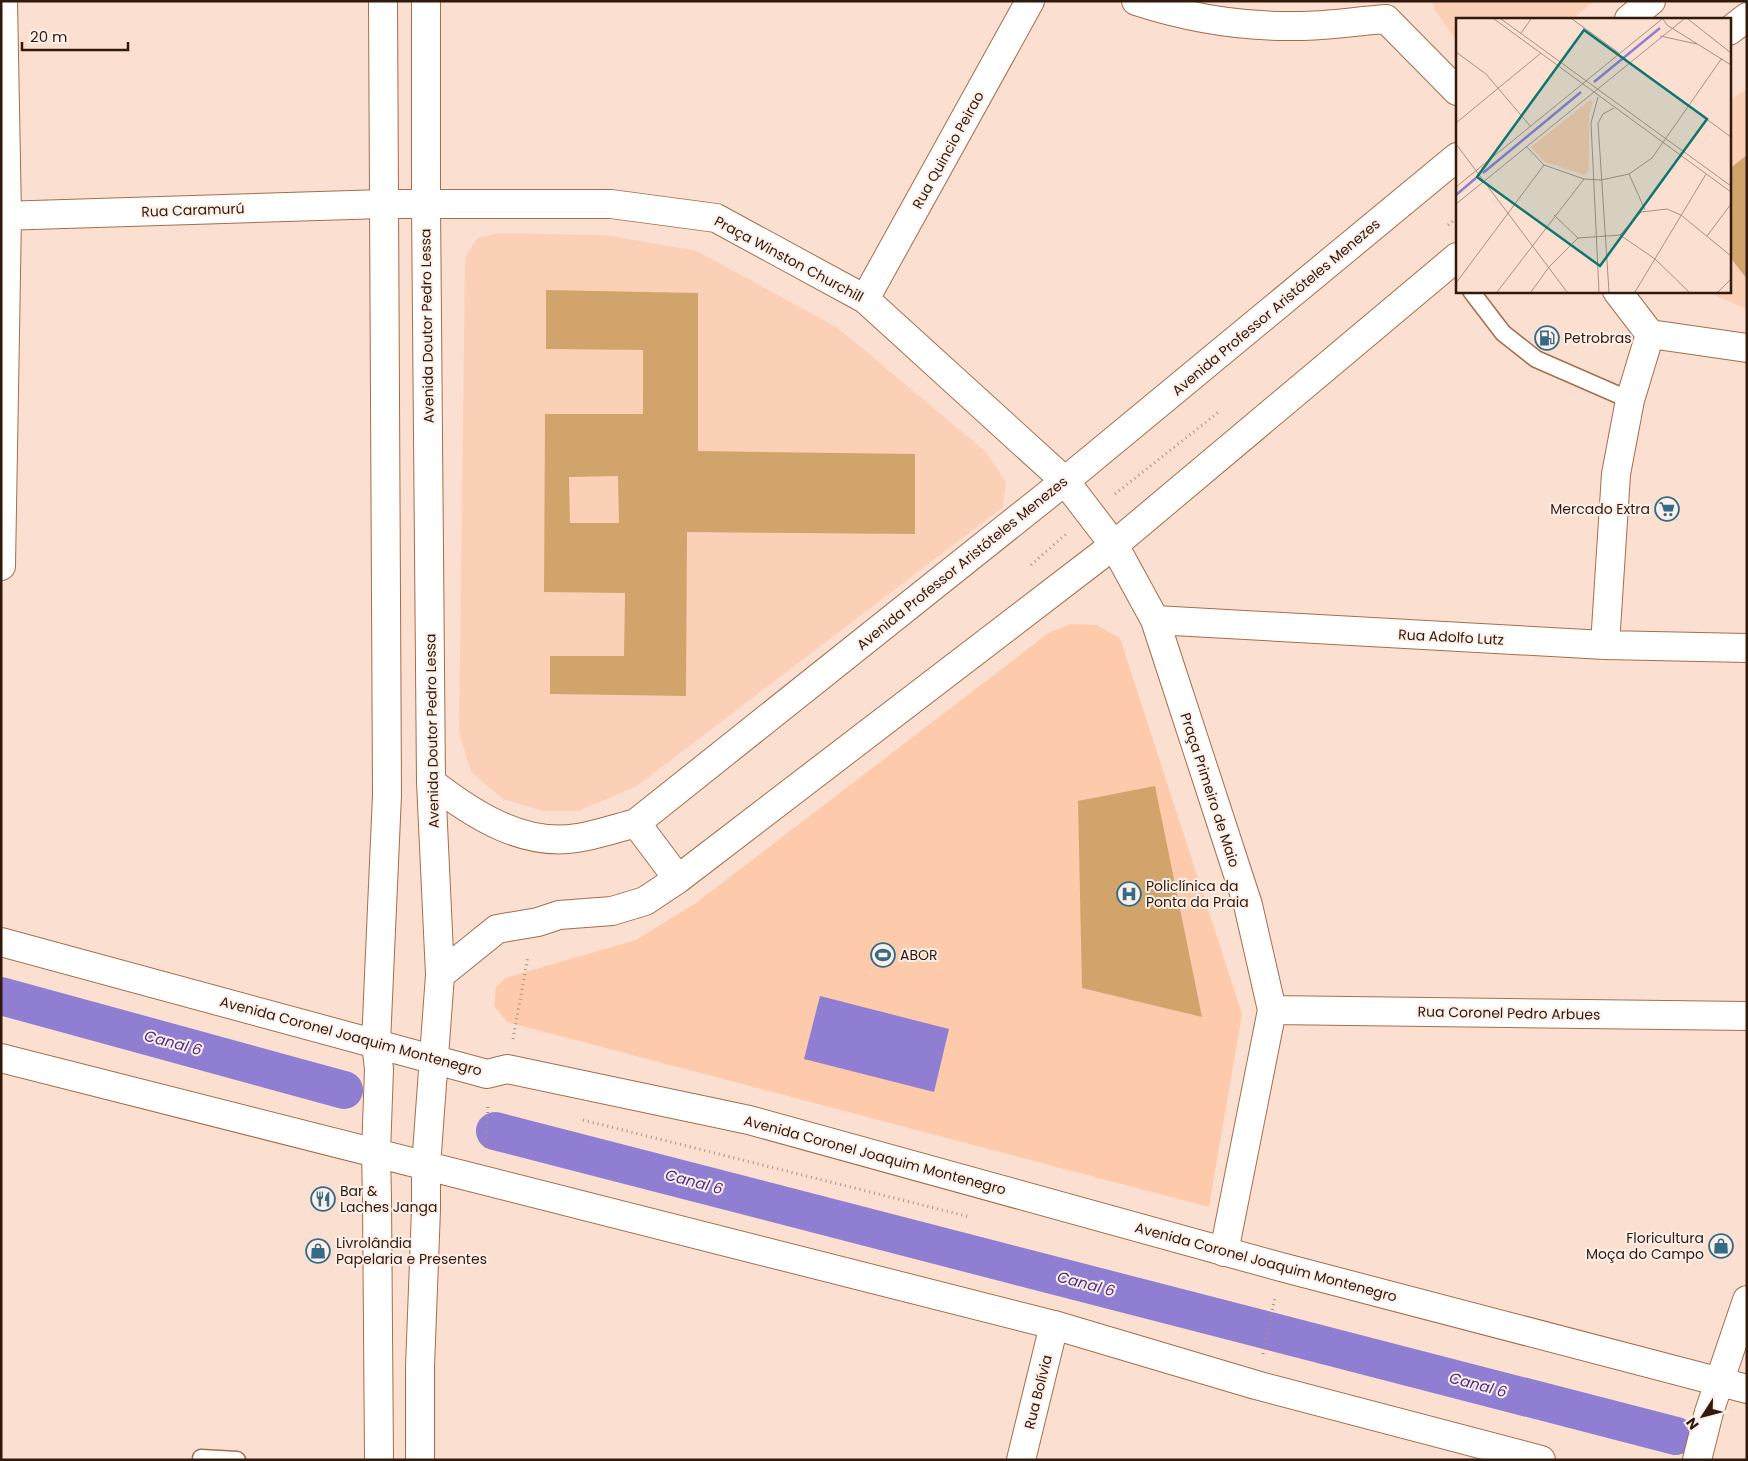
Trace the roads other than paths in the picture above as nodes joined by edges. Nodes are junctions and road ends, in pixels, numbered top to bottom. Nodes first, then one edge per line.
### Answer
1 (3, 1) edge
2 (383, 1) edge
3 (426, 1) edge
4 (1030, 1) edge
5 (1136, 1) edge
6 (1650, 1) edge
7 (1386, 10) edge
8 (1747, 16) edge
9 (1630, 18) edge
10 (1730, 30) edge
11 (1456, 90) edge
12 (1456, 159) edge
13 (384, 204) junction
14 (426, 204) junction
15 (4, 216) edge
16 (1454, 264) edge
17 (1472, 292) edge
18 (1618, 292) edge
19 (865, 298) junction
20 (1650, 334) junction
21 (1747, 348) edge
22 (1630, 400) junction
23 (1065, 481) junction
24 (1114, 545) junction
25 (1, 566) edge
26 (1154, 620) junction
27 (1605, 645) junction
28 (1747, 648) edge
29 (431, 782) junction
30 (636, 823) junction
31 (678, 879) junction
32 (1, 942) edge
33 (440, 975) junction
34 (1272, 1010) junction
35 (1747, 1016) edge
36 (376, 1043) junction
37 (1, 1058) edge
38 (433, 1059) junction
39 (376, 1153) junction
40 (426, 1166) junction
41 (1224, 1252) junction
42 (1747, 1300) edge
43 (1054, 1324) junction
44 (1718, 1382) junction
45 (1747, 1389) edge
46 (201, 1458) dead end
47 (237, 1460) edge
48 (379, 1460) edge
49 (420, 1460) edge
50 (1021, 1460) edge
51 (1541, 1460) edge
52 (1697, 1460) edge

1 - 15 main road
2 - 13 main road
3 - 14 main road, Avenida Doutor Pedro Lessa
4 - 19 main road, Rua Quincio Peirao
5 - 7 main road
6 - 9 main road
7 - 11 main road
8 - 10 main road
12 - 23 main road, Avenida Professor Aristóteles Menezes
13 - 14 main road, Praça Winston Churchill
13 - 15 main road, Rua Caramurú
13 - 36 main road
14 - 19 main road, Praça Winston Churchill
14 - 29 main road, Avenida Doutor Pedro Lessa
15 - 25 main road
16 - 24 main road
17 - 22 lane
18 - 20 main road
19 - 23 main road, Praça Winston Churchill
20 - 21 main road
20 - 22 main road
22 - 27 main road
23 - 24 main road, Praça Winston Churchill
23 - 30 main road, Avenida Professor Aristóteles Menezes
24 - 26 main road, Praça Primeiro de Maio
24 - 31 main road
26 - 27 main road, Rua Adolfo Lutz
26 - 34 main road, Praça Primeiro de Maio
27 - 28 main road, Rua Adolfo Lutz
29 - 30 main road, Avenida Professor Aristóteles Menezes
29 - 33 main road, Avenida Doutor Pedro Lessa
30 - 31 main road
31 - 33 main road
32 - 36 main road, Avenida Coronel Joaquim Montenegro
33 - 38 main road, Avenida Doutor Pedro Lessa
34 - 35 main road, Rua Coronel Pedro Arbues
34 - 41 main road, Praça Primeiro de Maio
36 - 38 main road, Avenida Coronel Joaquim Montenegro
36 - 39 main road
37 - 39 main road
38 - 40 main road, Avenida Doutor Pedro Lessa
38 - 41 main road, Avenida Coronel Joaquim Montenegro
39 - 40 main road
39 - 48 main road
40 - 43 main road
40 - 49 main road, Avenida Doutor Pedro Lessa
41 - 44 main road, Avenida Coronel Joaquim Montenegro
42 - 44 main road
43 - 50 main road, Rua Bolívia
43 - 51 main road
44 - 45 main road, Avenida Coronel Joaquim Montenegro
44 - 52 main road
46 - 47 lane

